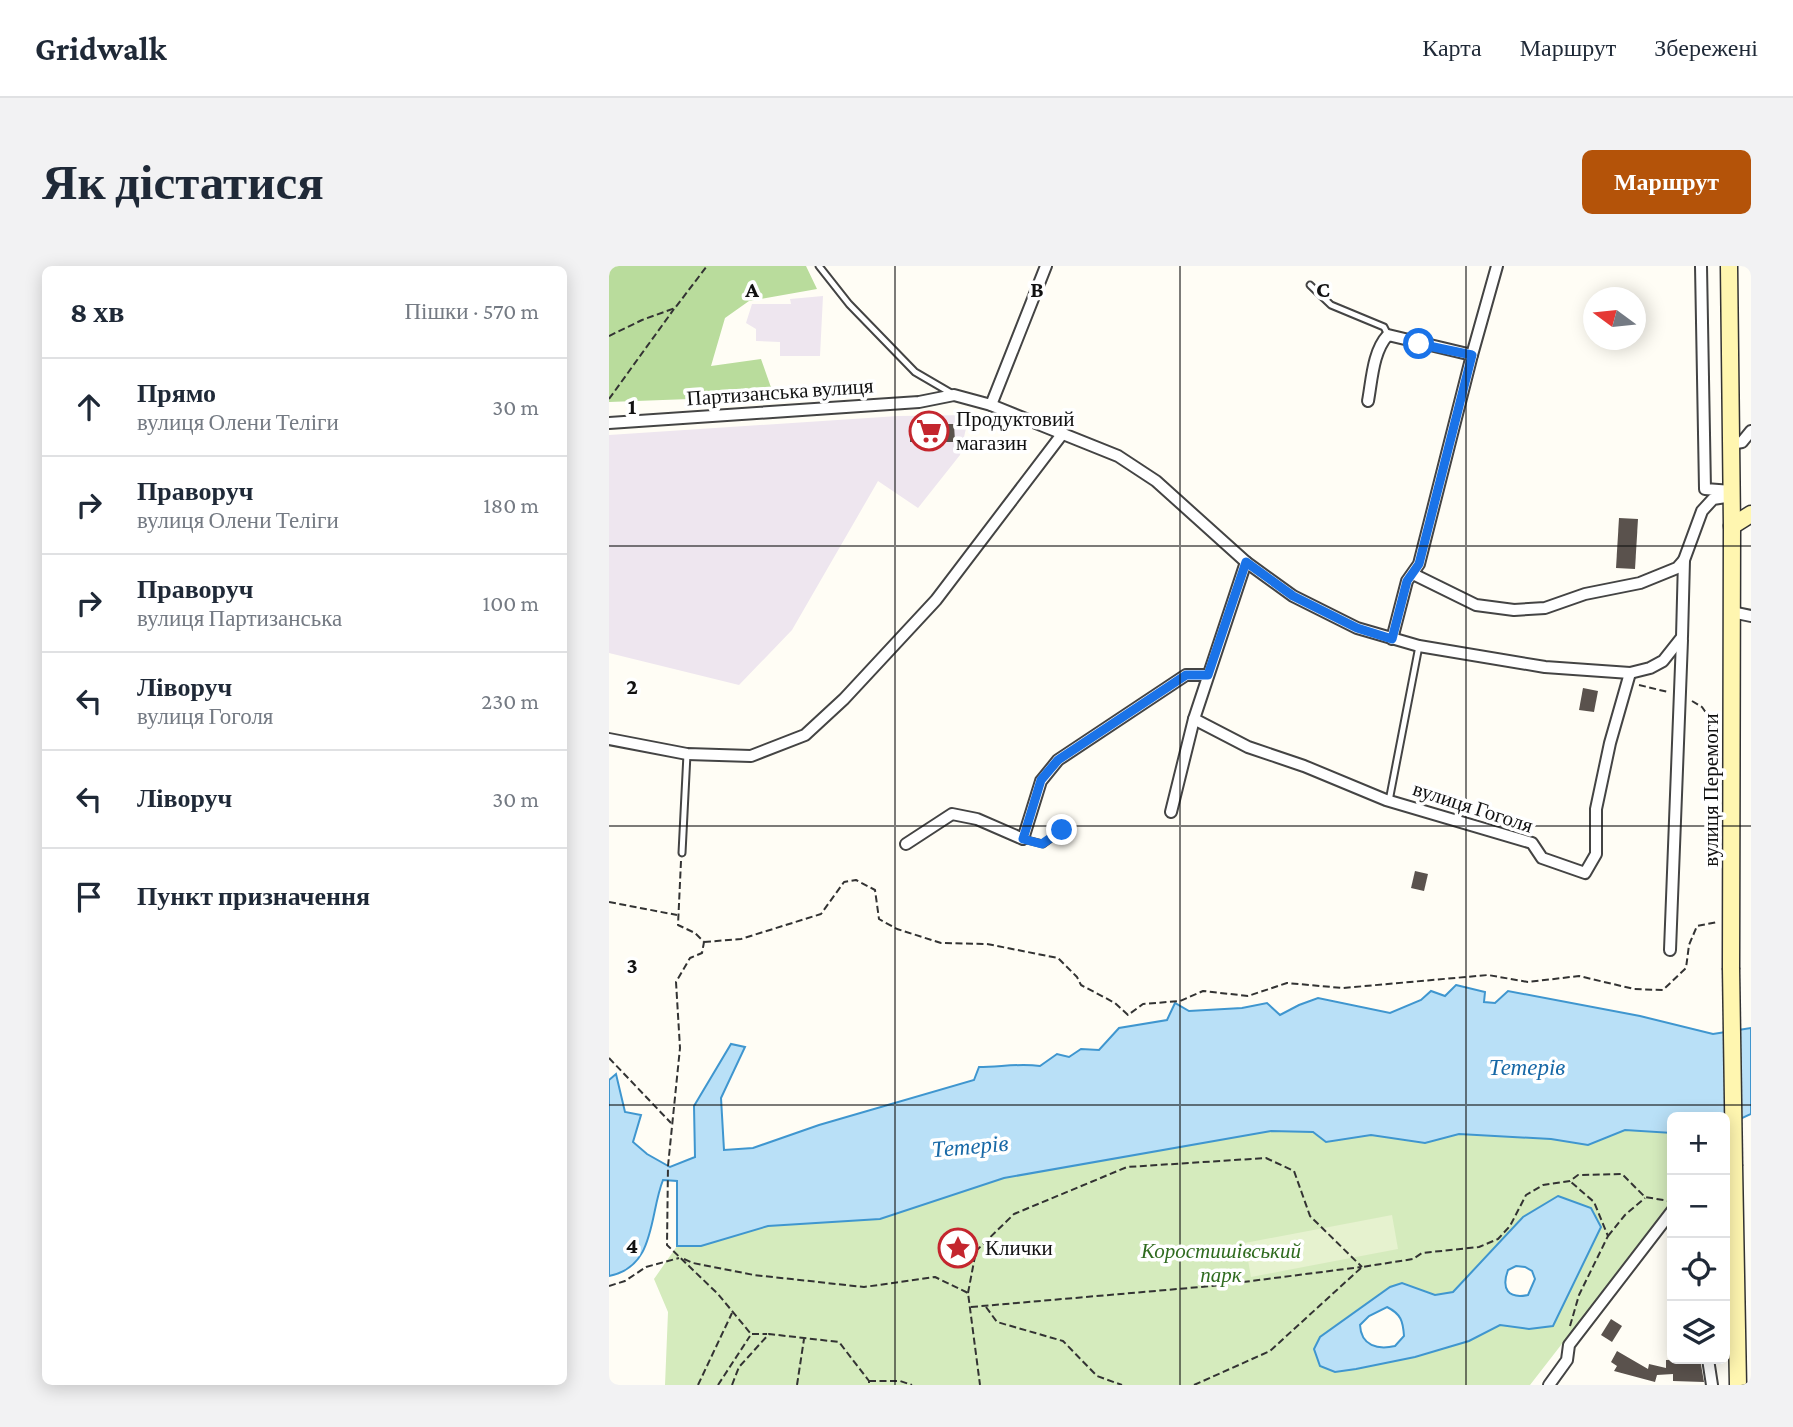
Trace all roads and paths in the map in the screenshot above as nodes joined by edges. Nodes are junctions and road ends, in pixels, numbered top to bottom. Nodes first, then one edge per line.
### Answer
1 (707, 266) edge
2 (819, 266) edge
3 (1046, 266) edge
4 (1497, 266) edge
5 (1701, 266) edge
6 (1728, 266) edge
7 (1310, 285) dead end
8 (675, 308) junction
9 (1388, 335) junction
10 (609, 336) edge
11 (1472, 355) junction
12 (954, 395) junction
13 (609, 399) edge
14 (1368, 401) dead end
15 (991, 405) junction
16 (609, 423) edge
17 (1751, 431) edge
18 (1063, 433) junction
19 (1731, 444) junction
20 (1732, 493) junction
21 (1751, 514) edge
22 (1733, 526) junction
23 (1684, 560) junction
24 (1246, 562) junction
25 (1413, 574) junction
26 (1732, 612) junction
27 (1751, 616) edge
28 (1682, 637) junction
29 (1392, 639) junction
30 (1419, 646) junction
31 (1630, 673) junction
32 (1208, 675) junction
33 (1194, 719) junction
34 (609, 739) edge
35 (687, 754) junction
36 (1389, 801) junction
37 (1171, 812) dead end
38 (1062, 830) dead end
39 (1023, 839) junction
40 (906, 844) dead end
41 (682, 853) joint
42 (609, 902) edge
43 (678, 915) junction
44 (1731, 920) junction
45 (704, 942) junction
46 (1670, 950) dead end
47 (609, 1058) edge
48 (673, 1125) junction
49 (1570, 1181) junction
50 (1645, 1197) junction
51 (1667, 1201) edge
52 (1667, 1218) edge
53 (1608, 1236) junction
54 (680, 1257) junction
55 (1363, 1267) junction
56 (609, 1286) edge
57 (968, 1293) junction
58 (985, 1305) junction
59 (971, 1307) junction
60 (733, 1312) junction
61 (751, 1334) junction
62 (769, 1334) junction
63 (804, 1339) junction
64 (1569, 1345) junction
65 (1709, 1364) edge
66 (869, 1381) junction
67 (698, 1385) edge
68 (718, 1385) edge
69 (732, 1385) edge
70 (797, 1385) edge
71 (869, 1385) edge
72 (912, 1385) edge
73 (980, 1385) edge
74 (1122, 1385) edge
75 (1194, 1385) edge
76 (1549, 1385) edge
77 (1713, 1385) edge
78 (1738, 1385) edge

1 - 8 path
2 - 12 lane
3 - 15 street
4 - 11 street
5 - 20 street
6 - 19 main road, вулиця Перемоги
7 - 9 lane
8 - 10 path
8 - 13 path
9 - 11 street
9 - 14 street
11 - 25 street
12 - 15 street
12 - 16 street, Партизанська вулиця
15 - 18 street
17 - 19 street
18 - 24 street
18 - 35 street
19 - 20 main road, вулиця Перемоги
20 - 22 main road, вулиця Перемоги
20 - 23 street, вулиця Перемоги
21 - 22 main road
22 - 26 main road, вулиця Перемоги
23 - 25 street
23 - 28 street, вулиця Перемоги
24 - 29 street
24 - 32 street
25 - 29 street
26 - 27 street
26 - 44 main road, вулиця Перемоги
28 - 31 street
28 - 46 street, вулиця Перемоги
29 - 30 street
30 - 31 street
30 - 36 lane
31 - 36 street, вулиця Гоголя
32 - 33 street
32 - 39 street
33 - 36 street, вулиця Гоголя
33 - 37 street
34 - 35 street
35 - 41 lane
38 - 39 lane
39 - 40 street
41 - 43 path
42 - 43 path
43 - 45 path
44 - 45 path
44 - 78 main road, вулиця Перемоги, bridge
45 - 48 path
47 - 48 path
48 - 54 path
49 - 50 path
49 - 53 path
49 - 55 path
50 - 51 path
50 - 53 path
52 - 64 street
53 - 64 path
54 - 56 path
54 - 57 path
54 - 60 path
55 - 57 path
55 - 58 path
55 - 75 path
57 - 59 path
58 - 59 path
58 - 74 path
59 - 73 path
60 - 61 path
60 - 67 path
61 - 62 path
61 - 68 path
62 - 63 path
62 - 69 path
63 - 66 path
63 - 70 path
64 - 76 street
65 - 77 street
66 - 71 path
66 - 72 path

